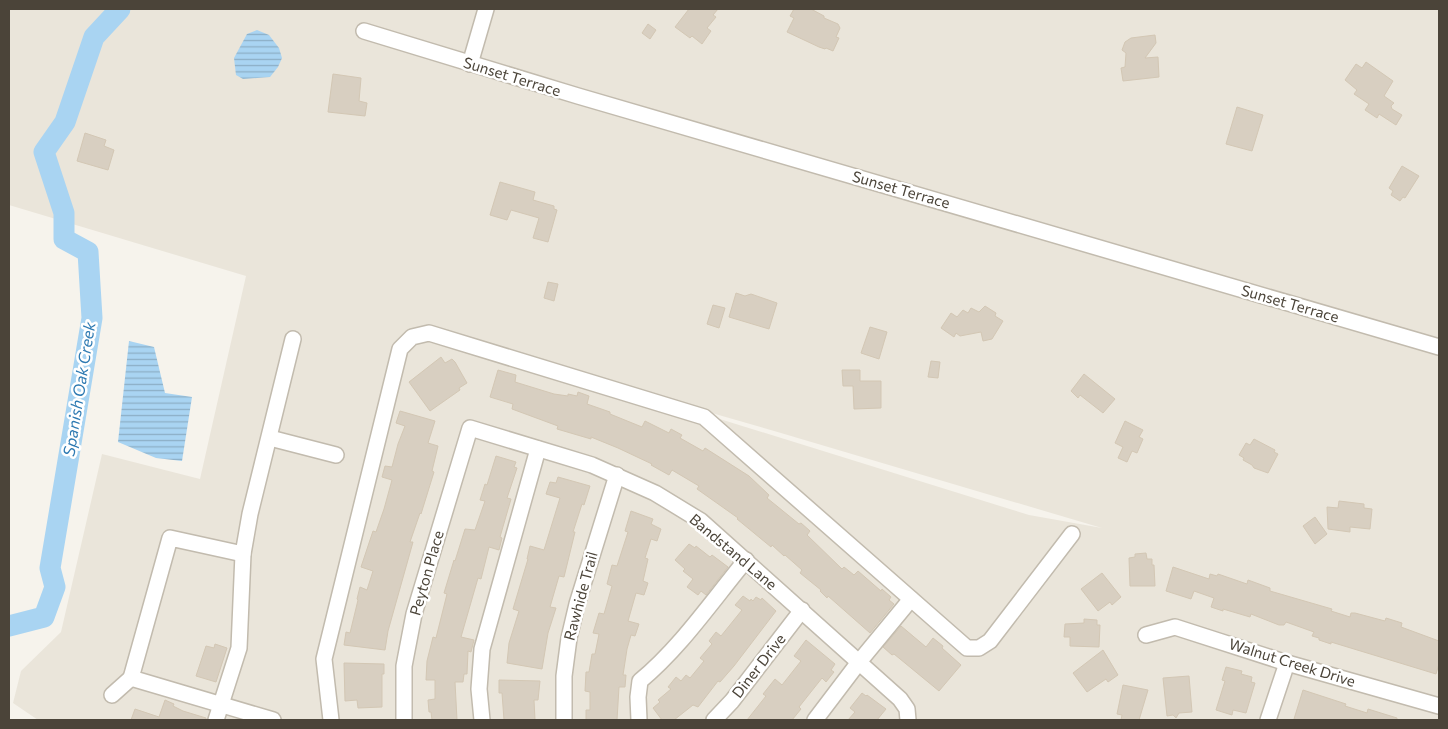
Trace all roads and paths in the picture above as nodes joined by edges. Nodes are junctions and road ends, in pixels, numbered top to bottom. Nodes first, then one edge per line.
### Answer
1 (486, 9) edge
2 (364, 31) dead end
3 (470, 64) junction
4 (293, 339) dead end
5 (1439, 346) edge
6 (470, 428) joint
7 (270, 438) junction
8 (538, 449) junction
9 (336, 456) dead end
10 (617, 475) junction
11 (1072, 534) dead end
12 (243, 554) junction
13 (746, 560) junction
14 (911, 599) junction
15 (802, 610) junction
16 (1146, 634) dead end
17 (859, 662) junction
18 (1287, 663) junction
19 (132, 678) junction
20 (112, 695) dead end
21 (1439, 706) edge
22 (218, 713) edge
23 (907, 714) edge
24 (273, 720) edge
25 (331, 720) edge
26 (404, 720) edge
27 (482, 720) edge
28 (564, 720) edge
29 (639, 720) edge
30 (714, 720) edge
31 (815, 720) edge
32 (1268, 720) edge

1 - 3 street
2 - 3 street, Sunset Terrace
3 - 5 street, Sunset Terrace
4 - 7 street
6 - 8 street, Bandstand Lane
6 - 26 street, Peyton Place
7 - 9 street
7 - 12 street
8 - 10 street, Bandstand Lane
8 - 27 street
10 - 13 street, Bandstand Lane
10 - 28 street, Rawhide Trail
11 - 14 street
12 - 19 street
12 - 22 street
13 - 15 street, Bandstand Lane
13 - 29 street
14 - 17 street
14 - 25 street
15 - 17 street, Bandstand Lane
15 - 30 street, Diner Drive
16 - 18 street, Walnut Creek Drive
17 - 23 street, Bandstand Lane
17 - 31 street
18 - 21 street, Walnut Creek Drive
18 - 32 street
19 - 20 street
19 - 22 street
22 - 24 street

